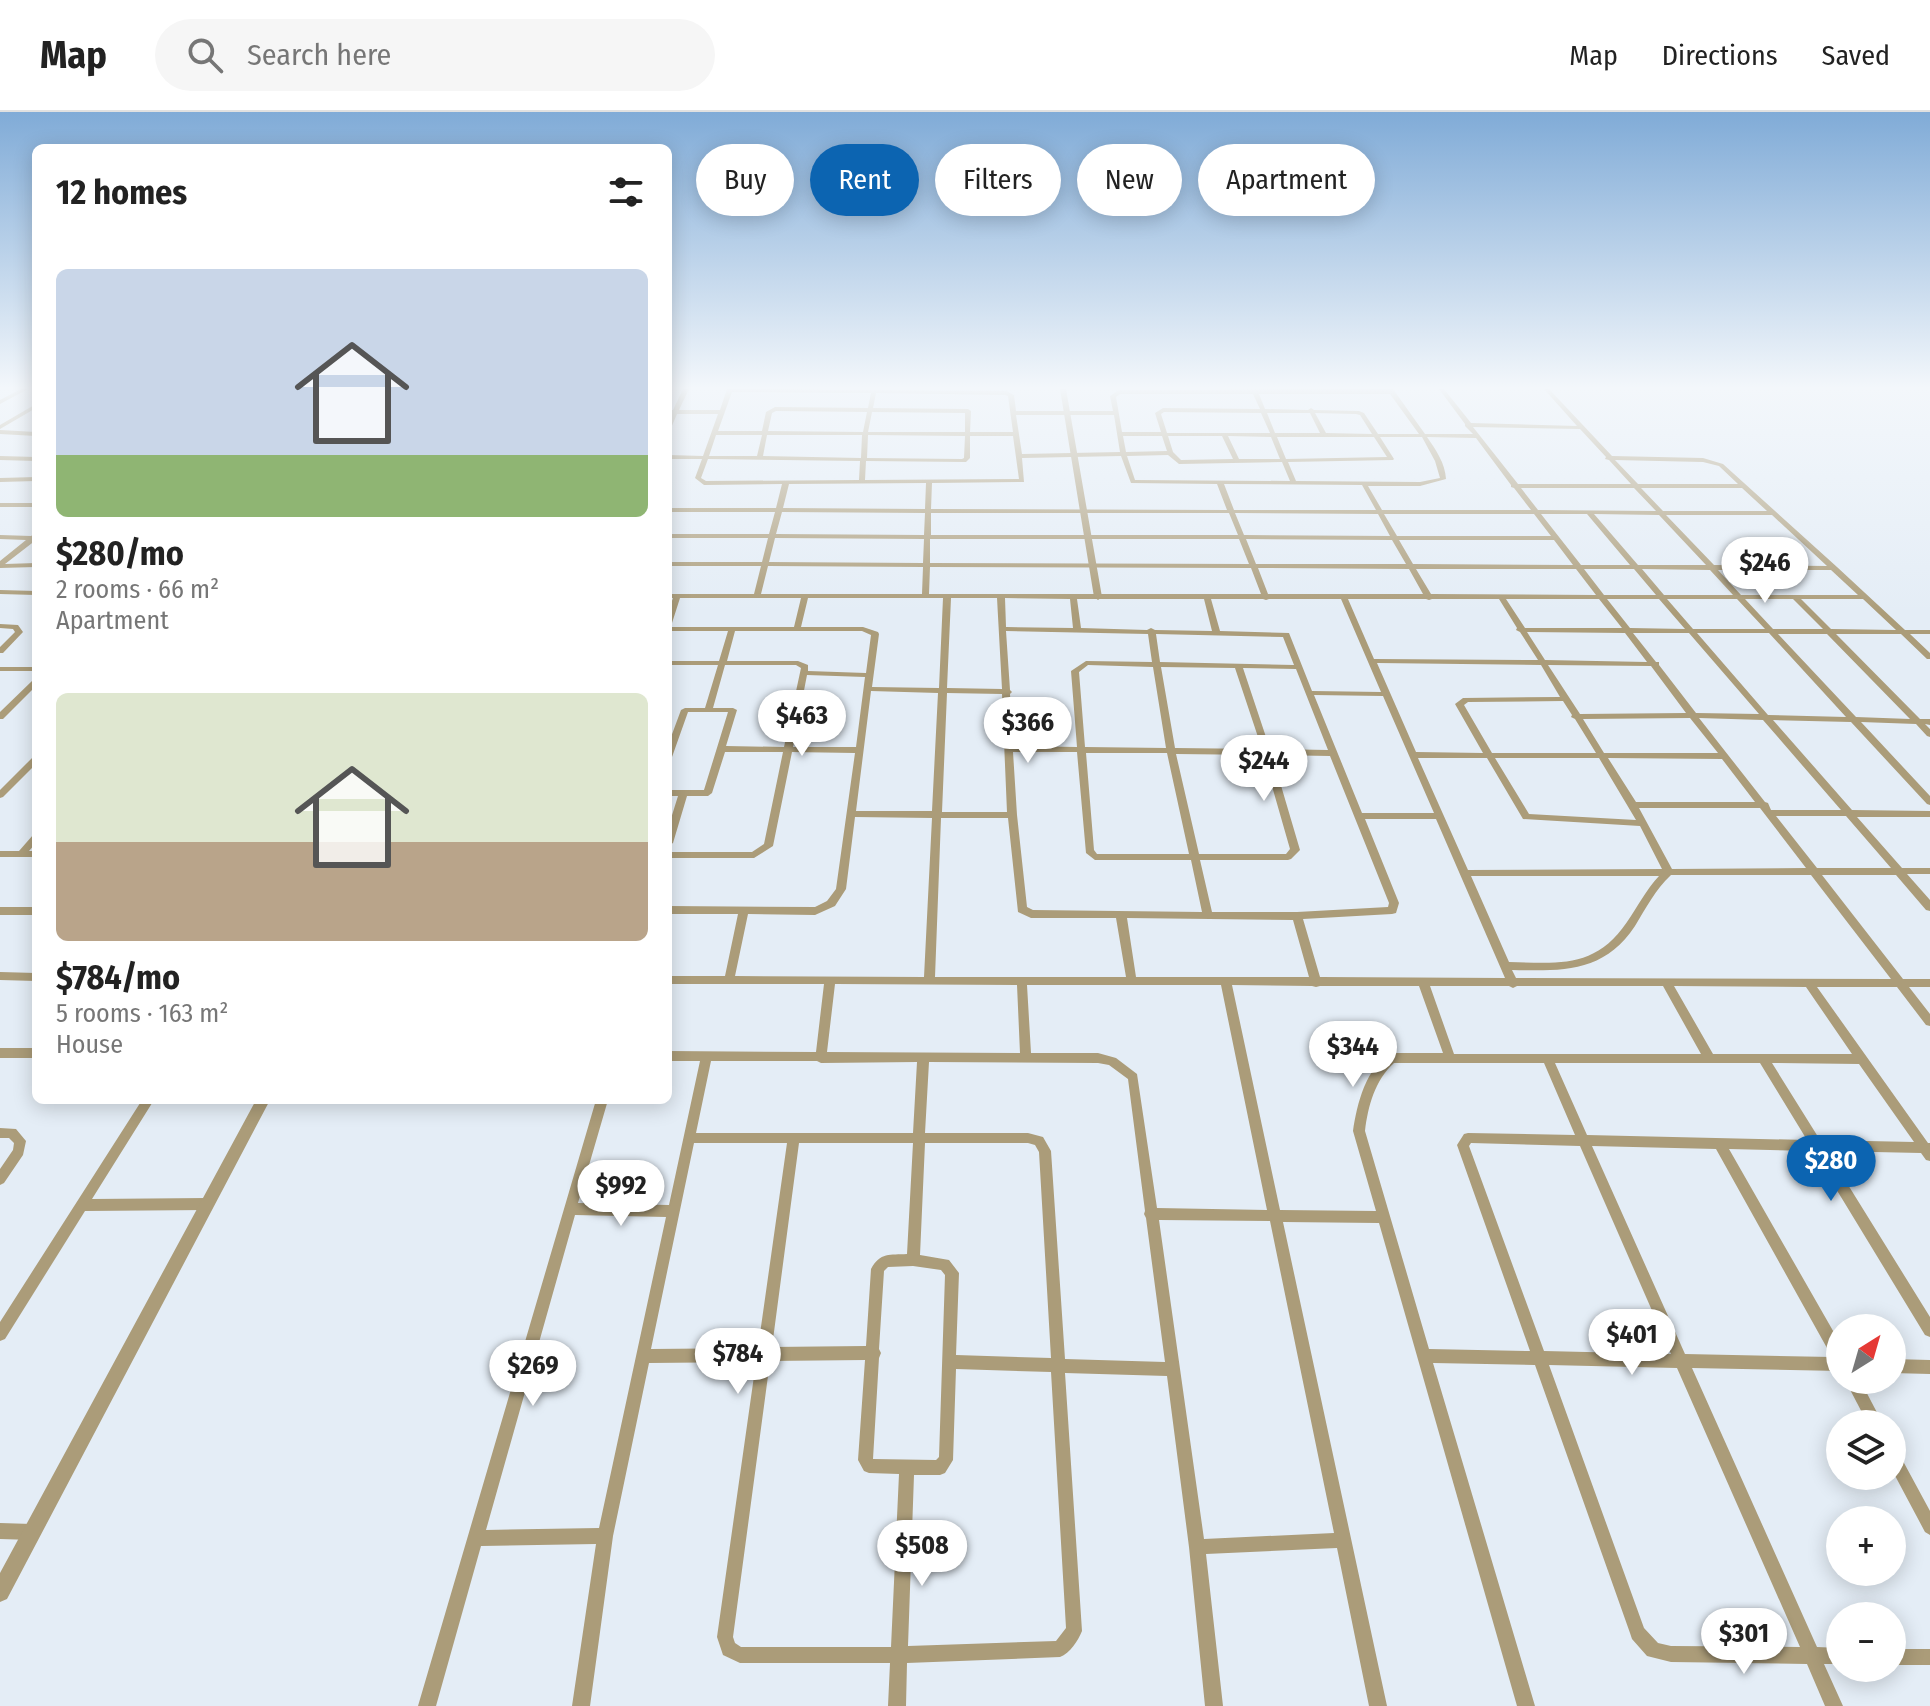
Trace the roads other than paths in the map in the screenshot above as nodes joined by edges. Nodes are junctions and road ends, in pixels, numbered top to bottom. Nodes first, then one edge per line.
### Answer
1 (704, 463) edge
2 (862, 463) edge
3 (1020, 463) edge
4 (1075, 463) edge
5 (1127, 463) edge
6 (1285, 463) edge
7 (1440, 463) edge
8 (1496, 463) edge
9 (1612, 463) edge
10 (1716, 463) edge
11 (32, 478) edge
12 (0, 480) edge
13 (786, 482) junction
14 (862, 483) junction
15 (929, 483) junction
16 (1220, 483) junction
17 (1294, 484) junction
18 (1364, 484) junction
19 (1513, 486) junction
20 (1633, 486) junction
21 (1744, 486) junction
22 (0, 505) edge
23 (32, 505) edge
24 (672, 510) edge
25 (777, 510) junction
26 (927, 510) junction
27 (1083, 510) junction
28 (1378, 510) junction
29 (1230, 511) junction
30 (1533, 511) junction
31 (1588, 512) junction
32 (1657, 512) junction
33 (1772, 513) junction
34 (672, 536) edge
35 (771, 536) junction
36 (0, 537) edge
37 (32, 537) edge
38 (926, 537) junction
39 (1241, 537) junction
40 (1086, 538) junction
41 (1395, 538) junction
42 (1554, 538) junction
43 (32, 539) edge
44 (672, 564) edge
45 (764, 564) junction
46 (925, 564) junction
47 (1091, 564) junction
48 (0, 565) edge
49 (32, 565) edge
50 (1252, 565) junction
51 (1412, 565) junction
52 (1577, 566) junction
53 (1639, 567) junction
54 (1709, 567) junction
55 (1835, 568) junction
56 (0, 592) edge
57 (32, 593) edge
58 (672, 596) edge
59 (757, 596) junction
60 (805, 597) junction
61 (925, 597) junction
62 (947, 597) junction
63 (1001, 597) junction
64 (1073, 597) junction
65 (1098, 597) junction
66 (1666, 597) junction
67 (1736, 597) junction
68 (1795, 597) junction
69 (1866, 597) junction
70 (1207, 598) junction
71 (1266, 598) junction
72 (1344, 598) junction
73 (1429, 598) junction
74 (1502, 598) junction
75 (1603, 598) junction
76 (0, 626) edge
77 (672, 626) edge
78 (732, 629) junction
79 (797, 629) junction
80 (1005, 629) junction
81 (1690, 629) junction
82 (1077, 630) junction
83 (1151, 630) junction
84 (1520, 630) junction
85 (1627, 630) junction
86 (1767, 630) junction
87 (1216, 631) junction
88 (1826, 631) junction
89 (1902, 631) junction
90 (1930, 632) edge
91 (0, 651) edge
92 (1930, 657) edge
93 (1372, 661) junction
94 (672, 663) edge
95 (724, 663) junction
96 (1543, 663) junction
97 (1656, 664) junction
98 (1156, 665) junction
99 (1239, 667) junction
100 (1300, 667) junction
101 (0, 669) edge
102 (32, 669) edge
103 (803, 673) junction
104 (870, 675) junction
105 (868, 689) junction
106 (941, 690) junction
107 (31, 692) edge
108 (1008, 692) junction
109 (1311, 693) junction
110 (1386, 694) junction
111 (1564, 699) junction
112 (709, 708) junction
113 (1695, 715) junction
114 (0, 717) edge
115 (1575, 717) junction
116 (1764, 717) junction
117 (1850, 719) junction
118 (1917, 721) junction
119 (1930, 722) edge
120 (1930, 734) edge
121 (672, 744) edge
122 (723, 749) junction
123 (1012, 749) junction
124 (787, 750) junction
125 (859, 750) junction
126 (1079, 750) junction
127 (1171, 751) junction
128 (1267, 752) junction
129 (1333, 753) junction
130 (1413, 755) junction
131 (1489, 756) junction
132 (1726, 756) junction
133 (1601, 757) junction
134 (32, 763) edge
135 (672, 793) edge
136 (683, 794) junction
137 (0, 795) edge
138 (1930, 802) edge
139 (1633, 805) junction
140 (1768, 809) junction
141 (1847, 813) junction
142 (851, 814) junction
143 (1930, 814) edge
144 (1012, 815) junction
145 (935, 816) junction
146 (1358, 816) junction
147 (1440, 816) junction
148 (1644, 823) junction
149 (672, 830) edge
150 (32, 842) edge
151 (22, 853) junction
152 (0, 854) edge
153 (32, 854) edge
154 (672, 855) edge
155 (1194, 859) junction
156 (1816, 871) junction
157 (1897, 871) junction
158 (1930, 871) edge
159 (1669, 872) junction
160 (1464, 873) junction
161 (1930, 907) edge
162 (672, 910) edge
163 (0, 911) edge
164 (32, 911) edge
165 (744, 911) junction
166 (1121, 915) junction
167 (1208, 915) junction
168 (1297, 916) junction
169 (1505, 966) junction
170 (0, 976) edge
171 (32, 977) edge
172 (672, 980) edge
173 (729, 980) junction
174 (830, 981) junction
175 (929, 981) junction
176 (1022, 982) junction
177 (1132, 982) junction
178 (1226, 983) junction
179 (1316, 983) junction
180 (1902, 983) junction
181 (1930, 983) edge
182 (1424, 984) junction
183 (1513, 984) junction
184 (1668, 985) junction
185 (1810, 985) junction
186 (1930, 1022) edge
187 (0, 1053) edge
188 (32, 1053) edge
189 (672, 1056) edge
190 (1709, 1057) junction
191 (706, 1058) junction
192 (821, 1058) junction
193 (1026, 1058) junction
194 (1450, 1058) junction
195 (1547, 1058) junction
196 (1763, 1058) junction
197 (923, 1059) junction
198 (1861, 1059) junction
199 (146, 1104) edge
200 (261, 1104) edge
201 (601, 1104) edge
202 (0, 1133) edge
203 (918, 1137) junction
204 (690, 1138) junction
205 (794, 1139) junction
206 (1587, 1141) junction
207 (1720, 1144) junction
208 (1818, 1147) junction
209 (1928, 1150) edge
210 (0, 1179) edge
211 (207, 1204) junction
212 (84, 1205) junction
213 (570, 1209) junction
214 (672, 1211) junction
215 (1150, 1214) junction
216 (1274, 1214) junction
217 (1383, 1217) junction
218 (913, 1260) junction
219 (1930, 1330) edge
220 (1826, 1332) edge
221 (0, 1334) edge
222 (763, 1353) junction
223 (874, 1353) junction
224 (643, 1356) junction
225 (1425, 1356) junction
226 (1538, 1357) junction
227 (1679, 1359) junction
228 (949, 1362) junction
229 (1826, 1364) edge
230 (1059, 1365) junction
231 (1906, 1366) edge
232 (1930, 1367) edge
233 (1172, 1369) junction
234 (907, 1468) junction
235 (1906, 1482) edge
236 (1930, 1527) edge
237 (0, 1531) edge
238 (32, 1532) junction
239 (605, 1536) junction
240 (475, 1538) junction
241 (1343, 1540) junction
242 (1197, 1547) junction
243 (0, 1592) edge
244 (899, 1655) junction
245 (1812, 1656) junction
246 (1826, 1656) edge
247 (1906, 1657) edge
248 (1930, 1657) edge
249 (427, 1706) edge
250 (581, 1706) edge
251 (897, 1706) edge
252 (1214, 1706) edge
253 (1378, 1706) edge
254 (1526, 1706) edge
255 (1834, 1706) edge

1 - 13 street
2 - 14 street
3 - 15 street
4 - 27 street
5 - 16 street
6 - 17 street
7 - 18 street
8 - 19 street
9 - 20 street
10 - 21 street
11 - 12 street
13 - 14 street
13 - 25 street
14 - 15 street
15 - 26 street
16 - 17 street
16 - 29 street
17 - 18 street
18 - 28 street
19 - 20 street
19 - 30 street
20 - 21 street
20 - 32 street
21 - 33 street
22 - 23 street
24 - 25 street
25 - 26 street
25 - 35 street
26 - 27 street
26 - 38 street
27 - 29 street
27 - 40 street
28 - 29 street
28 - 30 street
28 - 41 street
29 - 39 street
30 - 31 street
30 - 42 street
31 - 32 street
31 - 53 street
32 - 33 street
32 - 54 street
33 - 55 street
34 - 35 street
35 - 38 street
35 - 45 street
36 - 37 street
38 - 40 street
38 - 46 street
39 - 40 street
39 - 41 street
39 - 50 street
40 - 47 street
41 - 42 street
41 - 51 street
42 - 52 street
43 - 48 street
44 - 45 street
45 - 46 street
45 - 59 street
46 - 47 street
46 - 61 street
47 - 50 street
47 - 65 street
48 - 49 street
50 - 51 street
50 - 71 street
51 - 52 street
51 - 73 street
52 - 53 street
52 - 75 street
53 - 54 street
53 - 66 street
54 - 55 street
54 - 67 street
55 - 69 street
56 - 57 street
58 - 59 street
59 - 60 street
60 - 61 street
60 - 79 street
61 - 62 street
62 - 63 street
62 - 106 street
63 - 64 street
63 - 80 street
64 - 65 street
64 - 82 street
65 - 70 street
66 - 67 street
66 - 75 street
66 - 81 street
67 - 68 street
67 - 86 street
68 - 69 street
68 - 88 street
69 - 89 street
70 - 71 street
70 - 87 street
71 - 72 street
72 - 73 street
72 - 93 street
73 - 74 street
74 - 75 street
74 - 84 street
75 - 85 street
76 - 91 street
77 - 78 street
78 - 79 street
78 - 95 street
79 - 104 street
80 - 82 street
80 - 108 street
81 - 85 street
81 - 86 street
81 - 116 street
82 - 83 street
83 - 87 street
83 - 98 street
84 - 85 street
84 - 96 street
85 - 97 street
86 - 88 street
86 - 117 street
87 - 100 street
88 - 89 street
88 - 118 street
89 - 90 street
89 - 92 street
93 - 96 street
93 - 110 street
94 - 95 street
95 - 103 street
95 - 112 street
96 - 97 street
96 - 111 street
97 - 113 street
98 - 99 street
98 - 126 street
98 - 127 street
99 - 100 street
99 - 128 street
100 - 109 street
101 - 102 street
103 - 104 street
103 - 124 street
104 - 105 street
105 - 106 street
105 - 125 street
106 - 108 street
106 - 145 street
107 - 114 street
108 - 123 street
109 - 110 street
109 - 129 street
110 - 130 street
111 - 115 street
111 - 131 street
112 - 121 street
112 - 122 street
113 - 115 street
113 - 116 street
113 - 132 street
115 - 133 street
116 - 117 street
116 - 141 street
117 - 118 street
117 - 138 street
118 - 119 street
118 - 120 street
122 - 124 street
122 - 136 street
123 - 126 street
123 - 144 street
124 - 125 street
124 - 154 street
125 - 142 street
126 - 127 street
126 - 155 street
127 - 128 street
127 - 155 street
128 - 129 street
128 - 155 street
129 - 146 street
130 - 131 street
130 - 147 street
131 - 133 street
131 - 148 street
132 - 133 street
132 - 140 street
133 - 139 street
134 - 137 street
135 - 136 street
136 - 149 street
139 - 140 street
139 - 148 street
140 - 141 street
140 - 156 street
141 - 143 street
141 - 157 street
142 - 145 street
142 - 165 street
144 - 145 street
144 - 166 street
145 - 175 street
146 - 147 street
146 - 168 street
147 - 160 street
148 - 159 street
150 - 151 street
151 - 152 street
151 - 153 street
155 - 167 street
156 - 157 street
156 - 159 street
156 - 180 street
157 - 158 street
157 - 161 street
159 - 160 street
159 - 169 street
160 - 169 street
162 - 165 street
163 - 164 street
165 - 173 street
166 - 167 street
166 - 177 street
167 - 168 street
168 - 179 street
169 - 183 street
170 - 171 street
172 - 173 street
173 - 174 street
174 - 175 street
174 - 192 street
175 - 176 street
176 - 177 street
176 - 193 street
177 - 178 street
178 - 179 street
178 - 216 street
179 - 182 street
180 - 181 street
180 - 185 street
180 - 186 street
182 - 183 street
182 - 194 street
183 - 184 street
184 - 185 street
184 - 190 street
185 - 198 street
187 - 188 street
189 - 191 street
190 - 195 street
190 - 196 street
191 - 192 street
191 - 204 street
192 - 197 street
193 - 197 street
193 - 215 street
194 - 195 street
194 - 217 street
195 - 206 street
196 - 198 street
196 - 208 street
197 - 203 street
198 - 209 street
199 - 212 street
200 - 211 street
201 - 213 street
202 - 210 street
203 - 205 street
203 - 218 street
203 - 230 street
204 - 205 street
204 - 214 street
205 - 222 street
206 - 207 street
206 - 226 street
206 - 227 street
207 - 208 street
207 - 220 street
208 - 209 street
208 - 219 street
211 - 212 street
211 - 238 street
212 - 221 street
213 - 214 street
213 - 240 street
214 - 224 street
215 - 216 street
215 - 233 street
216 - 217 street
216 - 241 street
217 - 225 street
218 - 223 street
218 - 228 street
222 - 223 street
222 - 224 street
222 - 244 street
223 - 234 street
224 - 239 street
225 - 226 street
225 - 254 street
226 - 227 street
226 - 245 street
227 - 229 street
227 - 245 street
228 - 230 street
228 - 234 street
230 - 233 street
230 - 244 street
231 - 232 street
233 - 242 street
234 - 244 street
235 - 236 street
237 - 238 street
238 - 243 street
239 - 240 street
239 - 250 street
240 - 249 street
241 - 242 street
241 - 253 street
242 - 252 street
244 - 251 street
245 - 246 street
245 - 255 street
247 - 248 street

